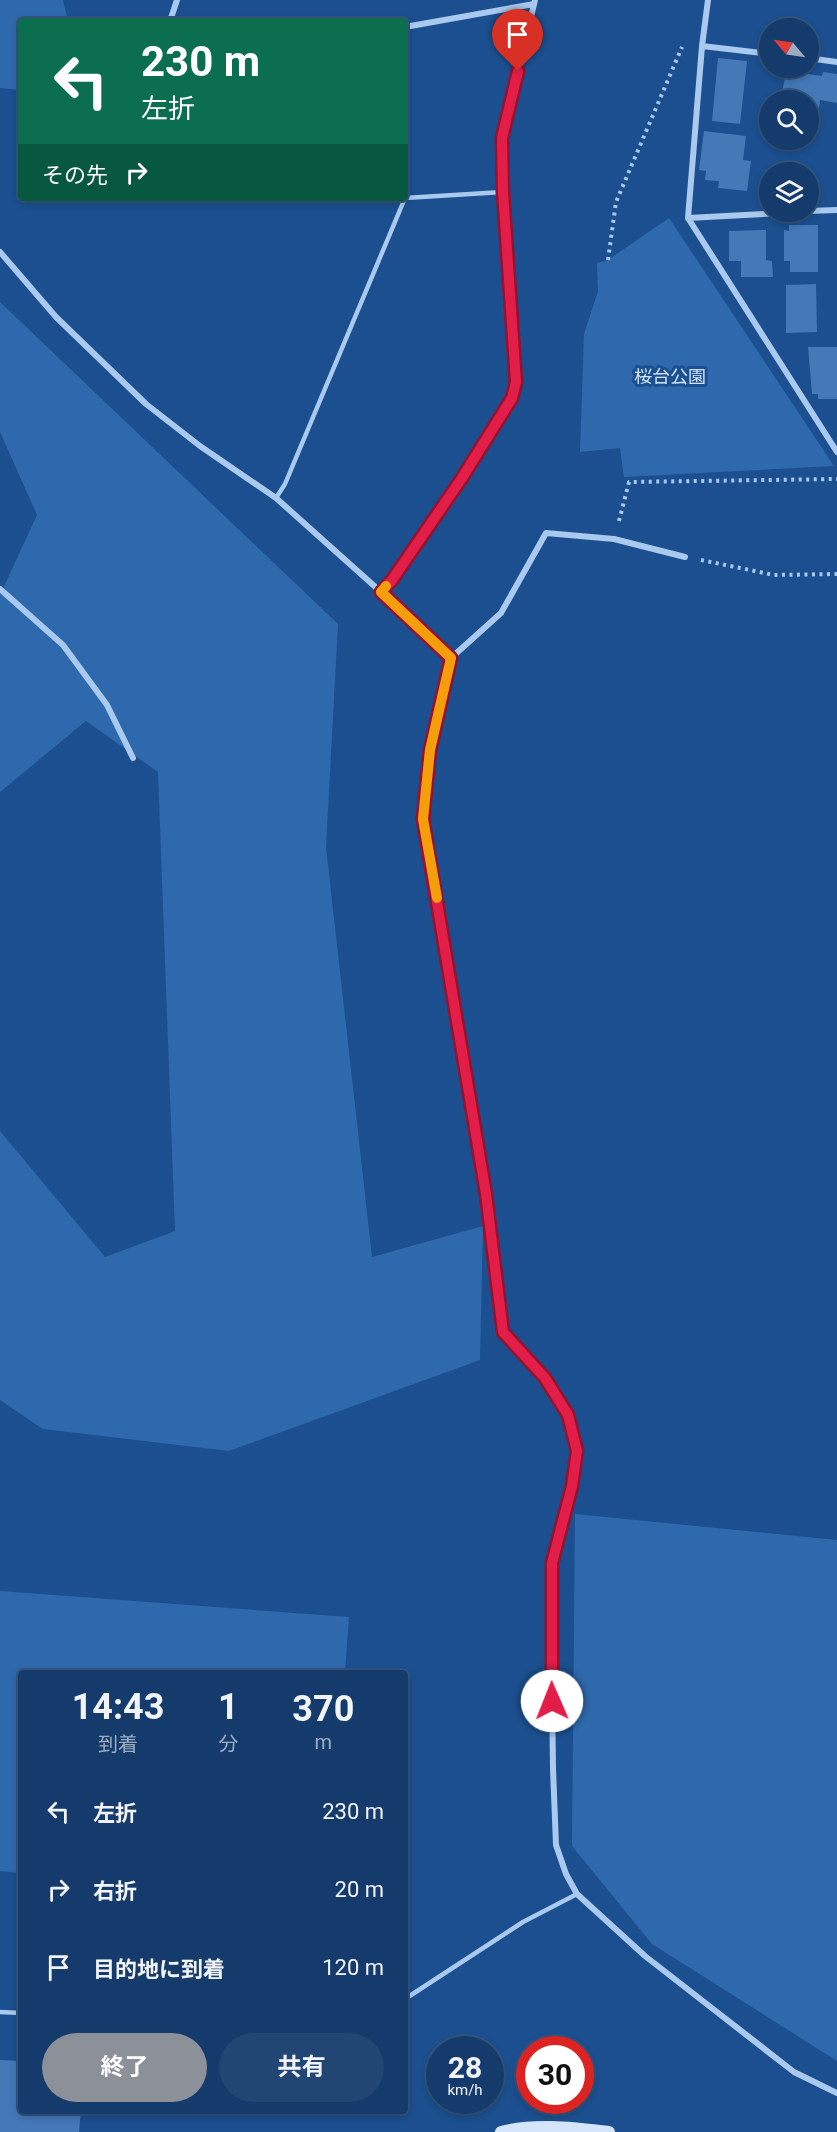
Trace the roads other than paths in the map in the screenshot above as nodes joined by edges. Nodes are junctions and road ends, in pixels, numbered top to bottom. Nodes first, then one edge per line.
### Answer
1 (177, 0) edge
2 (708, 0) edge
3 (535, 2) edge
4 (171, 18) edge
5 (408, 26) edge
6 (702, 46) junction
7 (759, 53) edge
8 (819, 60) edge
9 (837, 62) edge
10 (503, 192) junction
11 (408, 198) edge
12 (404, 201) edge
13 (837, 210) edge
14 (819, 211) edge
15 (759, 214) edge
16 (688, 218) junction
17 (0, 252) edge
18 (837, 452) edge
19 (276, 498) junction
20 (685, 557) road end
21 (0, 589) edge
22 (381, 592) junction
23 (451, 658) junction
24 (134, 758) dead end
25 (577, 1894) junction
26 (408, 1997) edge
27 (0, 2012) edge
28 (18, 2013) edge
29 (837, 2093) edge
30 (501, 2132) edge
31 (609, 2132) edge

1 - 4 street
2 - 6 street
3 - 5 street
3 - 10 street
6 - 7 street
6 - 16 street
8 - 9 street
10 - 11 lane
10 - 22 street
12 - 19 lane
13 - 14 street
15 - 16 street
16 - 18 street
17 - 19 street
19 - 22 street
20 - 23 street
21 - 24 street
22 - 23 street
23 - 25 street
25 - 26 lane
25 - 29 street
27 - 28 lane
30 - 31 street

